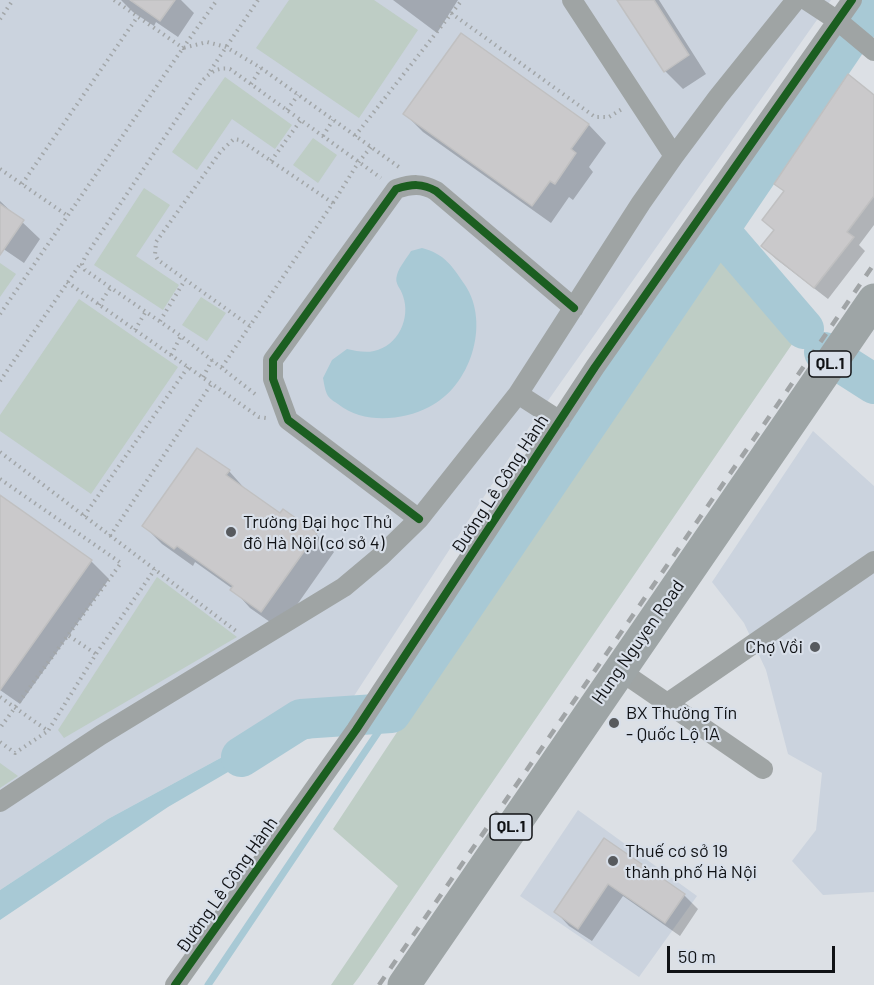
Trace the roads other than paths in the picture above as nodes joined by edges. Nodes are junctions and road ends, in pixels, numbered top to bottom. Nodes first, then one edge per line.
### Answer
1 (572, 0) edge
2 (796, 0) edge
3 (806, 0) edge
4 (852, 0) edge
5 (842, 25) junction
6 (872, 50) edge
7 (674, 156) junction
8 (874, 300) edge
9 (574, 308) junction
10 (518, 394) junction
11 (560, 421) junction
12 (419, 519) junction
13 (874, 561) edge
14 (619, 670) junction
15 (666, 704) junction
16 (763, 769) dead end
17 (0, 802) edge
18 (175, 985) edge
19 (404, 985) edge

1 - 7 street
2 - 7 street
3 - 5 street
4 - 5 street, Đường Lê Công Hành
5 - 6 street
5 - 11 street, Đường Lê Công Hành
7 - 9 street
8 - 14 highway, Hung Nguyen Road / QL.1
9 - 10 street
9 - 12 street
10 - 11 street
10 - 12 street
11 - 18 street, Đường Lê Công Hành
12 - 17 street
13 - 15 street
14 - 15 street
14 - 19 highway, Hung Nguyen Road / QL.1
15 - 16 street

